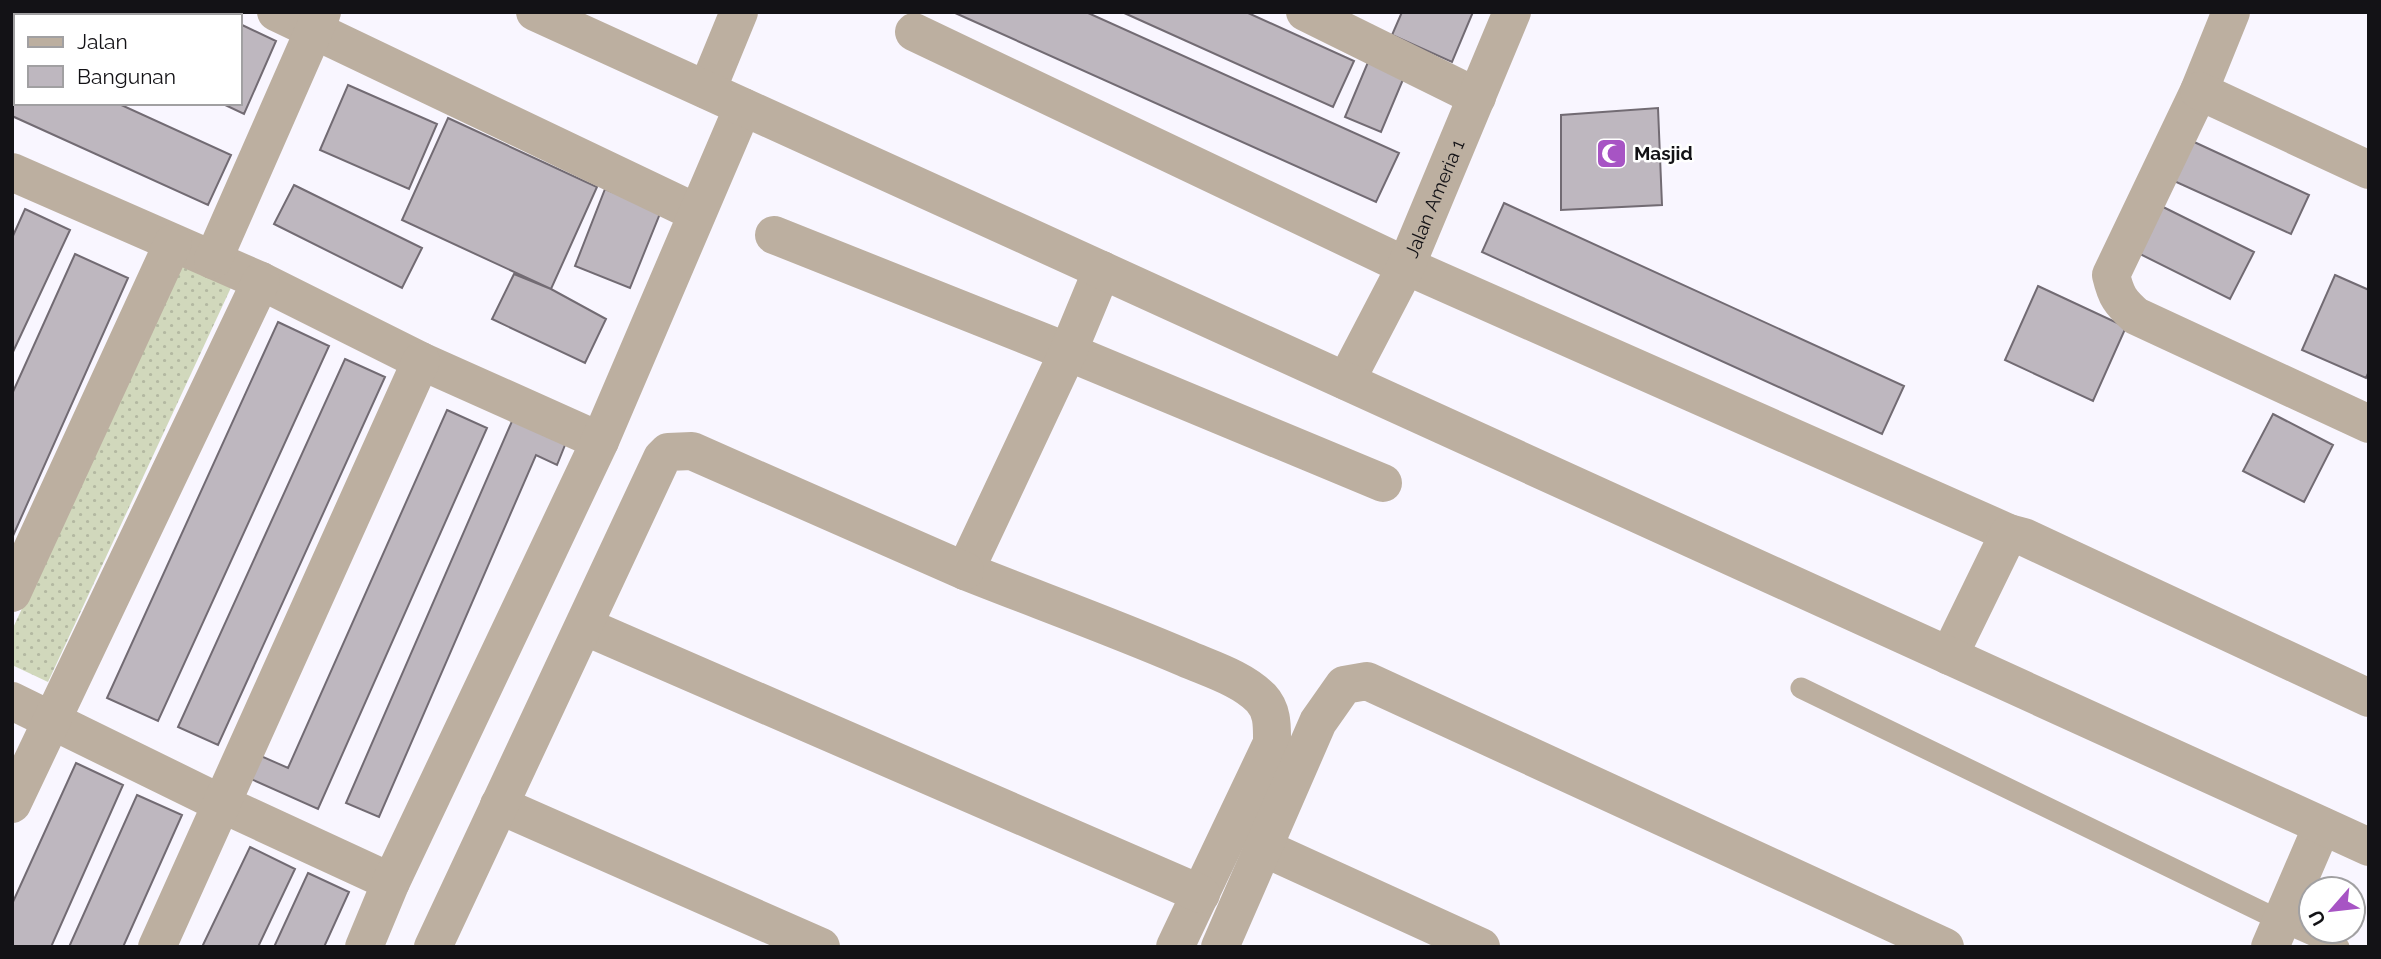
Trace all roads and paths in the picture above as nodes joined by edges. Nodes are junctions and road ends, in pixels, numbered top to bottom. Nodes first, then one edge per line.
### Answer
1 (276, 12) edge
2 (535, 12) edge
3 (738, 12) edge
4 (1305, 12) edge
5 (1512, 12) edge
6 (2231, 12) edge
7 (318, 21) edge
8 (914, 32) dead end
9 (707, 90) junction
10 (2199, 91) junction
11 (1477, 97) junction
12 (743, 107) junction
13 (2369, 170) edge
14 (12, 172) edge
15 (697, 213) junction
16 (774, 235) dead end
17 (173, 243) junction
18 (213, 260) junction
19 (1406, 266) junction
20 (1102, 270) junction
21 (261, 281) junction
22 (1068, 352) junction
23 (421, 361) junction
24 (1346, 381) junction
25 (2369, 424) edge
26 (600, 441) junction
27 (1383, 483) dead end
28 (2008, 533) junction
29 (965, 570) junction
30 (12, 593) edge
31 (584, 626) junction
32 (1949, 656) junction
33 (1801, 688) dead end
34 (2369, 698) edge
35 (12, 701) edge
36 (52, 720) junction
37 (220, 803) junction
38 (12, 804) edge
39 (499, 805) junction
40 (2322, 825) junction
41 (2369, 847) edge
42 (1264, 848) junction
43 (391, 882) junction
44 (1201, 894) junction
45 (1420, 934) edge
46 (2276, 934) edge
47 (157, 947) edge
48 (365, 947) edge
49 (433, 947) edge
50 (821, 947) edge
51 (1175, 947) edge
52 (1220, 947) edge
53 (1481, 947) edge
54 (1945, 947) edge
55 (2339, 947) edge

1 - 7 street
2 - 9 street
3 - 9 street
4 - 11 street
5 - 11 street, Jalan Ameria 1
6 - 10 street
7 - 15 street
7 - 18 street
8 - 19 street
9 - 12 street
10 - 13 street
10 - 25 street
11 - 19 street, Jalan Ameria 1
12 - 15 street
12 - 20 street
14 - 17 street
15 - 26 street
16 - 22 street
17 - 18 street
17 - 30 street
18 - 21 street
19 - 24 street, Jalan Ameria 1
19 - 28 street
20 - 22 street
20 - 24 street
21 - 23 street
21 - 36 street
22 - 27 street
22 - 29 street
23 - 26 street
23 - 37 street
24 - 32 street
26 - 43 street
28 - 32 street
28 - 34 street
29 - 31 street
29 - 44 street
31 - 39 street
31 - 44 street
32 - 40 street
33 - 46 lane
35 - 36 street
36 - 37 street
36 - 38 street
37 - 43 street
37 - 47 street
39 - 49 street
39 - 50 street
40 - 41 street
40 - 46 street
42 - 45 street
42 - 52 street
42 - 54 street
43 - 48 street
44 - 51 street
45 - 53 street
46 - 55 lane

